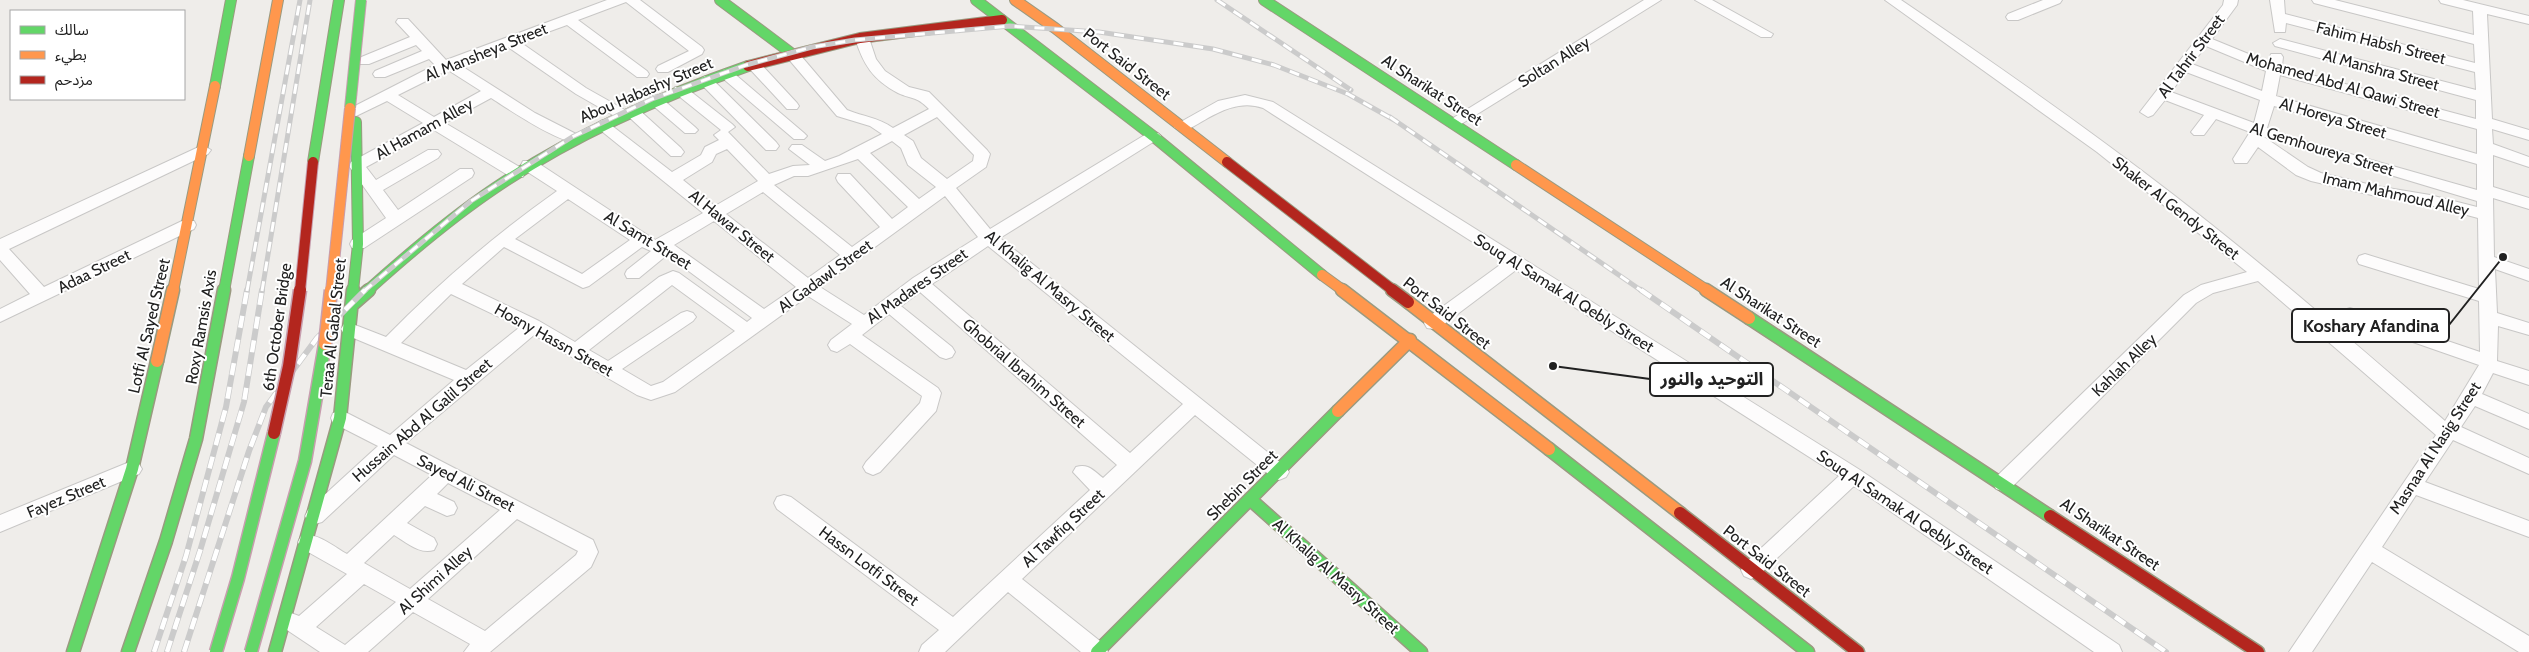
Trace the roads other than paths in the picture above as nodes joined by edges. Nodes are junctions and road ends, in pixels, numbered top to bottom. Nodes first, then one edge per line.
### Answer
1 (231, 0) edge
2 (278, 0) edge
3 (339, 0) edge
4 (361, 0) edge
5 (620, 0) edge
6 (631, 0) edge
7 (720, 0) edge
8 (976, 0) edge
9 (1015, 0) edge
10 (1264, 0) edge
11 (1654, 0) edge
12 (1702, 0) edge
13 (1892, 0) edge
14 (2055, 0) edge
15 (2231, 0) edge
16 (2277, 0) edge
17 (2319, 0) edge
18 (2446, 0) edge
19 (2474, 5) edge
20 (372, 9) dead end
21 (2013, 16) dead end
22 (2279, 17) junction
23 (569, 20) junction
24 (1002, 20) junction
25 (2529, 20) edge
26 (403, 22) dead end
27 (1052, 26) junction
28 (1012, 28) junction
29 (1766, 34) dead end
30 (862, 38) junction
31 (418, 40) junction
32 (2203, 40) junction
33 (2481, 41) junction
34 (510, 42) junction
35 (2280, 43) junction
36 (431, 53) junction
37 (791, 53) junction
38 (364, 61) junction
39 (753, 64) junction
40 (447, 65) junction
41 (2183, 66) junction
42 (663, 69) dead end
43 (2274, 69) junction
44 (2482, 69) junction
45 (725, 73) junction
46 (380, 74) junction
47 (642, 74) dead end
48 (705, 80) junction
49 (680, 90) junction
50 (393, 92) junction
51 (491, 92) junction
52 (2162, 94) junction
53 (2483, 97) junction
54 (2267, 99) junction
55 (655, 100) junction
56 (792, 106) dead end
57 (938, 110) junction
58 (356, 111) junction
59 (627, 112) junction
60 (2148, 112) dead end
61 (2213, 113) junction
62 (434, 124) junction
63 (1453, 124) junction
64 (2484, 124) junction
65 (602, 125) junction
66 (1182, 127) junction
67 (690, 130) dead end
68 (2199, 132) dead end
69 (726, 134) junction
70 (894, 134) junction
71 (2258, 135) junction
72 (2529, 135) edge
73 (1153, 136) junction
74 (575, 139) junction
75 (695, 146) dead end
76 (771, 146) dead end
77 (203, 150) junction
78 (676, 152) dead end
79 (861, 152) junction
80 (434, 154) dead end
81 (2485, 154) junction
82 (708, 156) junction
83 (2241, 159) dead end
84 (2529, 162) edge
85 (357, 166) junction
86 (822, 166) junction
87 (523, 169) junction
88 (466, 173) dead end
89 (844, 178) dead end
90 (673, 179) junction
91 (766, 184) junction
92 (947, 187) junction
93 (373, 189) junction
94 (568, 191) junction
95 (2485, 201) junction
96 (2529, 204) edge
97 (918, 208) junction
98 (715, 214) junction
99 (396, 219) junction
100 (188, 225) junction
101 (890, 228) junction
102 (988, 237) junction
103 (502, 240) junction
104 (642, 240) junction
105 (358, 244) junction
106 (0, 247) edge
107 (661, 248) junction
108 (852, 256) junction
109 (1330, 256) junction
110 (2365, 260) dead end
111 (2486, 260) junction
112 (1515, 262) junction
113 (1310, 266) junction
114 (633, 274) dead end
115 (2260, 274) junction
116 (2529, 275) edge
117 (919, 282) junction
118 (448, 285) junction
119 (809, 288) junction
120 (1392, 290) junction
121 (42, 296) junction
122 (2488, 298) junction
123 (1371, 299) junction
124 (353, 304) junction
125 (888, 304) junction
126 (2350, 314) dead end
127 (0, 316) edge
128 (2490, 317) junction
129 (687, 318) dead end
130 (765, 319) junction
131 (1433, 323) junction
132 (533, 326) junction
133 (350, 329) junction
134 (2529, 329) edge
135 (748, 331) junction
136 (850, 335) junction
137 (1410, 340) junction
138 (390, 345) junction
139 (576, 351) junction
140 (946, 352) dead end
141 (2488, 363) junction
142 (608, 370) junction
143 (466, 378) junction
144 (2529, 378) edge
145 (660, 391) joint
146 (2471, 397) junction
147 (1195, 404) junction
148 (340, 418) junction
149 (2529, 422) edge
150 (2448, 432) junction
151 (390, 444) junction
152 (1130, 465) junction
153 (2529, 466) edge
154 (873, 467) dead end
155 (132, 469) junction
156 (1083, 472) dead end
157 (1279, 472) junction
158 (447, 473) junction
159 (1853, 476) junction
160 (2004, 483) junction
161 (2412, 484) junction
162 (1103, 490) junction
163 (424, 496) junction
164 (1251, 500) junction
165 (784, 503) dead end
166 (447, 508) dead end
167 (516, 508) junction
168 (314, 517) junction
169 (0, 524) edge
170 (393, 524) junction
171 (2529, 529) edge
172 (308, 542) junction
173 (427, 544) dead end
174 (2369, 550) junction
175 (356, 568) junction
176 (1751, 570) junction
177 (1008, 579) junction
178 (412, 600) junction
179 (292, 622) junction
180 (954, 630) junction
181 (481, 647) edge
182 (2529, 647) edge
183 (73, 652) edge
184 (128, 652) edge
185 (216, 652) edge
186 (251, 652) edge
187 (275, 652) edge
188 (338, 652) edge
189 (353, 652) edge
190 (930, 652) edge
191 (1097, 652) edge
192 (1421, 652) edge
193 (1808, 652) edge
194 (1858, 652) edge
195 (2111, 652) edge
196 (2258, 652) edge
197 (2300, 652) edge

1 - 77 main road, Lotfi Al Sayed Street
2 - 184 main road, Roxy Ramsis Axis
3 - 185 main road, 6th October Bridge, bridge
4 - 186 main road, bridge
5 - 23 street, Al Mansheya Street
6 - 42 street
7 - 37 main road, Al Khalig Al Masry Street
8 - 24 main road
9 - 27 main road, Port Said Street
10 - 63 main road, Al Sharikat Street
11 - 63 street, Soltan Alley
12 - 29 street
13 - 115 street, Shaker Al Gendy Street
14 - 21 street
15 - 32 street, Al Tahrir Street
16 - 22 street
17 - 33 street
18 - 19 street
19 - 25 street
19 - 33 street, Masnaa Al Nasig Street
20 - 38 main road, Teraa Al Gabal Street
22 - 35 street
22 - 44 street, Fahim Habsh Street
23 - 34 street, Al Mansheya Street
23 - 47 street
24 - 28 main road
24 - 30 main road, Abou Habashy Street
26 - 31 street
27 - 28 main road
27 - 66 main road, Port Said Street
28 - 73 main road
30 - 37 main road, Abou Habashy Street
30 - 57 street
31 - 36 street
31 - 38 street
32 - 41 street, Al Tahrir Street
32 - 43 street, Mohamed Abd Al Qawi Street
33 - 44 street, Masnaa Al Nasig Street
34 - 40 street, Al Mansheya Street
34 - 59 street
35 - 43 street
35 - 53 street, Al Manshra Street
36 - 40 street
36 - 46 street
37 - 39 main road, Abou Habashy Street
37 - 70 street, Al Khalig Al Masry Street
38 - 46 street, Al Samt Street
38 - 58 main road, Teraa Al Gabal Street
39 - 45 main road, Abou Habashy Street
39 - 56 street
40 - 50 street, Al Mansheya Street
40 - 51 street
41 - 52 street, Al Tahrir Street
41 - 54 street, Al Horeya Street
43 - 54 street
43 - 64 street, Mohamed Abd Al Qawi Street
44 - 53 street, Masnaa Al Nasig Street
45 - 48 main road, Abou Habashy Street
45 - 86 street
46 - 50 street, Al Samt Street
48 - 49 main road, Abou Habashy Street
48 - 76 street
49 - 55 main road, Abou Habashy Street
49 - 69 street
50 - 58 street, Al Mansheya Street
50 - 62 street, Al Samt Street
51 - 62 street, Al Hamam Alley
51 - 74 street
52 - 60 street, Al Tahrir Street
52 - 61 street, Al Gemhoureya Street
53 - 64 street, Masnaa Al Nasig Street
54 - 71 street
54 - 81 street, Al Horeya Street
55 - 59 main road, Abou Habashy Street
55 - 67 street
57 - 70 street
57 - 92 street, Al Gadawl Street
58 - 85 main road, Teraa Al Gabal Street
59 - 65 main road, Abou Habashy Street
59 - 78 street
61 - 68 street
61 - 71 street, Al Gemhoureya Street
62 - 85 street, Al Hamam Alley
62 - 87 street, Al Samt Street
63 - 160 main road, Al Sharikat Street
64 - 72 street, Mohamed Abd Al Qawi Street
64 - 81 street, Masnaa Al Nasig Street
65 - 74 main road, Abou Habashy Street
65 - 90 street, Al Hawar Street
66 - 109 main road, Port Said Street
66 - 112 street, Souq Al Samak Al Qebly Street
69 - 82 street
69 - 91 street
70 - 79 street
70 - 92 street, Al Khalig Al Masry Street
71 - 83 street
71 - 95 street, Al Gemhoureya Street
71 - 95 street, Imam Mahmoud Alley
73 - 102 street, Al Madares Street
73 - 113 main road
74 - 87 main road, Abou Habashy Street
75 - 82 street
77 - 100 main road, Lotfi Al Sayed Street
77 - 106 street
79 - 86 street
79 - 97 street
80 - 93 street
81 - 84 street, Al Horeya Street
81 - 95 street, Masnaa Al Nasig Street
82 - 90 street
85 - 93 street
85 - 105 main road, Teraa Al Gabal Street
86 - 91 street
87 - 94 street, Al Samt Street
87 - 124 main road, Abou Habashy Street
88 - 99 street
89 - 101 street
90 - 98 street, Al Hawar Street
91 - 98 street
91 - 108 street
92 - 97 street, Al Gadawl Street
92 - 102 street, Al Khalig Al Masry Street
93 - 99 street
94 - 103 street
94 - 104 street, Al Samt Street
95 - 96 street
95 - 111 street, Masnaa Al Nasig Street
97 - 101 street, Al Gadawl Street
98 - 107 street
98 - 119 street, Al Hawar Street
99 - 105 street
100 - 121 street, Adaa Street
100 - 155 main road, Lotfi Al Sayed Street
101 - 108 street, Al Gadawl Street
102 - 117 street, Al Madares Street
102 - 147 street, Al Khalig Al Masry Street
103 - 104 street
103 - 118 street
104 - 107 street, Al Samt Street
105 - 124 main road, Teraa Al Gabal Street
106 - 121 street
107 - 114 street
107 - 130 street, Al Samt Street
108 - 119 street, Al Gadawl Street
109 - 113 main road
109 - 120 main road, Port Said Street
110 - 122 street
111 - 116 street
111 - 122 street, Masnaa Al Nasig Street
112 - 131 street
112 - 159 street, Souq Al Samak Al Qebly Street
113 - 123 main road
115 - 150 street, Shaker Al Gendy Street
115 - 160 street, Kahlah Alley
117 - 125 street, Al Madares Street
117 - 152 street, Ghobrial Ibrahim Street
118 - 132 street, Hosny Hassn Street
118 - 138 street
119 - 130 street, Al Gadawl Street
119 - 136 street, Al Hawar Street
120 - 123 main road
120 - 131 main road, Port Said Street
121 - 127 street, Adaa Street
122 - 128 street, Masnaa Al Nasig Street
123 - 137 main road
124 - 133 main road, Teraa Al Gabal Street
125 - 136 street, Al Madares Street
125 - 140 street
126 - 141 street
128 - 134 street
128 - 141 street, Masnaa Al Nasig Street
129 - 142 street
130 - 135 street, Al Gadawl Street
131 - 176 main road, Port Said Street
132 - 139 street, Hosny Hassn Street
132 - 143 street, Hussain Abd Al Galil Street
133 - 138 street
133 - 148 main road, Teraa Al Gabal Street
135 - 139 street
135 - 145 street, Al Gadawl Street
136 - 154 street, Al Hawar Street
137 - 157 main road, Shebin Street
137 - 193 main road
138 - 143 street
139 - 142 street, Hosny Hassn Street
141 - 144 street
141 - 146 street, Masnaa Al Nasig Street
142 - 145 street, Hosny Hassn Street
143 - 151 street, Hussain Abd Al Galil Street
146 - 149 street
146 - 150 street, Masnaa Al Nasig Street
147 - 152 street, Al Tawfiq Street
147 - 157 street, Al Khalig Al Masry Street
148 - 151 street, Sayed Ali Street
148 - 168 main road, Teraa Al Gabal Street
150 - 153 street, Shaker Al Gendy Street
150 - 161 street, Masnaa Al Nasig Street
151 - 158 street, Sayed Ali Street
151 - 168 street, Hussain Abd Al Galil Street
152 - 162 street, Al Tawfiq Street
155 - 169 street, Fayez Street
155 - 183 main road, Lotfi Al Sayed Street
156 - 162 street
157 - 164 main road, Shebin Street
158 - 163 street
158 - 167 street, Sayed Ali Street
159 - 176 street
159 - 195 street, Souq Al Samak Al Qebly Street
160 - 196 main road, Al Sharikat Street
161 - 171 street
161 - 174 street, Masnaa Al Nasig Street
162 - 177 street, Al Tawfiq Street
163 - 166 street
163 - 170 street
164 - 191 main road, Shebin Street
164 - 192 main road, Al Khalig Al Masry Street
165 - 180 street, Hassn Lotfi Street
167 - 178 street, Al Shimi Alley
167 - 181 street, Sayed Ali Street
168 - 172 main road, Teraa Al Gabal Street
170 - 173 street
170 - 175 street
172 - 175 street
172 - 179 main road, Teraa Al Gabal Street
174 - 182 street
174 - 197 street, Masnaa Al Nasig Street
175 - 178 street
175 - 179 street
176 - 194 main road, Port Said Street
177 - 180 street, Al Tawfiq Street
177 - 191 street
178 - 181 street
178 - 189 street, Al Shimi Alley
179 - 187 main road, Teraa Al Gabal Street
179 - 188 street
180 - 190 street, Al Tawfiq Street

